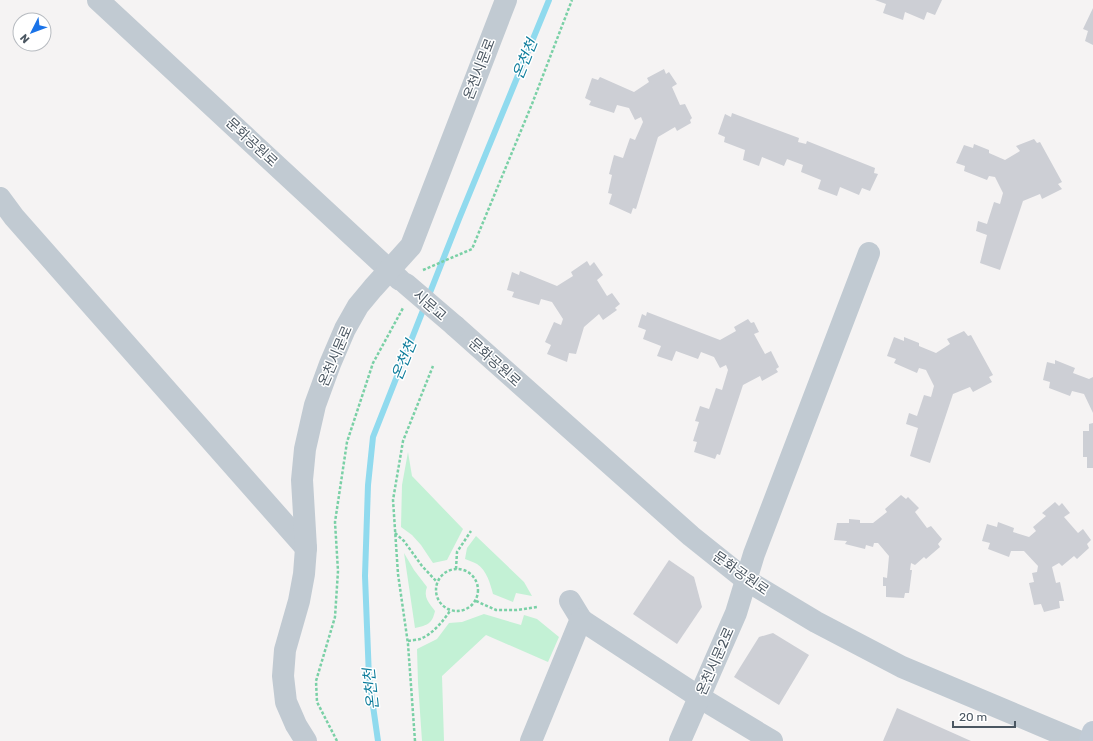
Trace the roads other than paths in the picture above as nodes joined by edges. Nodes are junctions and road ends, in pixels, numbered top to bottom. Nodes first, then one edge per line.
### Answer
1 (98, 0) edge
2 (506, 0) edge
3 (0, 198) edge
4 (869, 253) dead end
5 (389, 270) junction
6 (406, 284) joint
7 (455, 326) joint
8 (306, 548) junction
9 (746, 580) junction
10 (699, 696) junction
11 (1093, 732) edge
12 (306, 741) edge
13 (531, 741) edge
14 (680, 741) edge
15 (772, 741) edge
16 (1078, 741) edge
17 (1090, 741) edge

1 - 5 street, 문화공원로
2 - 5 street, 온천시문로
3 - 8 street
4 - 9 street, 온천시문2로
5 - 6 street, 문화공원로
5 - 8 street, 온천시문로
6 - 7 street, 시문교, bridge
7 - 9 street, 문화공원로
8 - 12 street, 온천시문로
9 - 10 street, 온천시문2로
9 - 16 street, 문화공원로
10 - 13 street
10 - 14 street, 온천시문2로
10 - 15 street
11 - 17 main road

